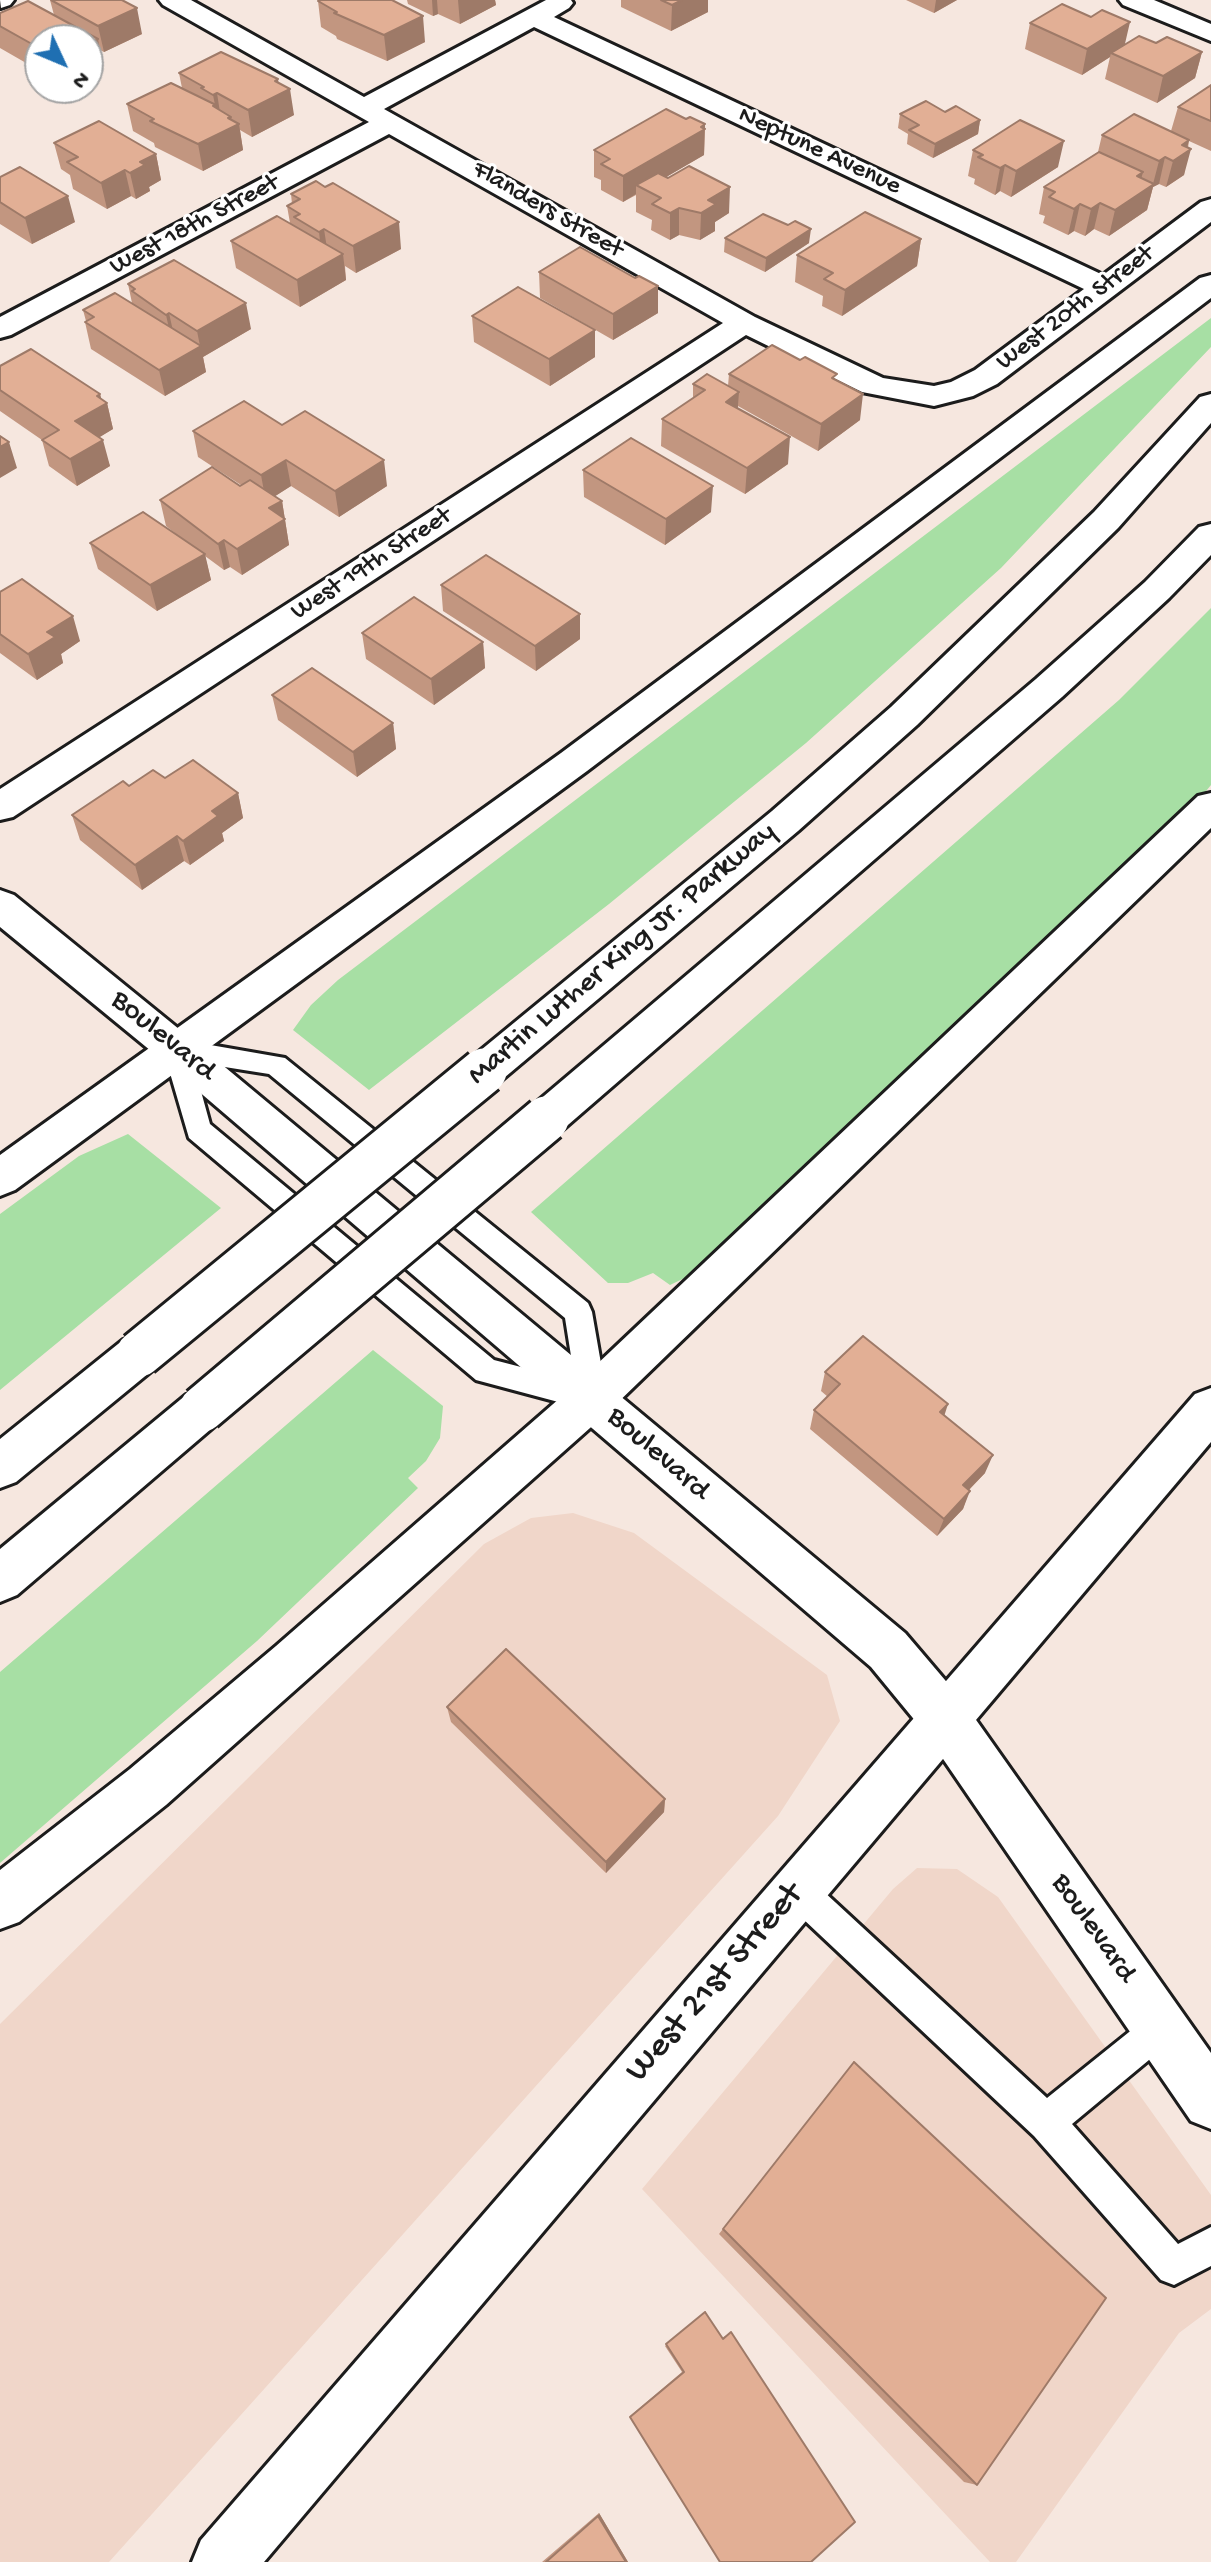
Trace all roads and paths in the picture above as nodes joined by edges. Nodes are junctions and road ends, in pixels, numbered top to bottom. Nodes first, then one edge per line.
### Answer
1 (172, 0) edge
2 (565, 0) edge
3 (1132, 0) edge
4 (533, 17) junction
5 (1211, 33) edge
6 (377, 115) junction
7 (1211, 208) edge
8 (1211, 284) edge
9 (1104, 287) junction
10 (744, 323) junction
11 (0, 329) edge
12 (934, 396) joint
13 (1211, 404) edge
14 (1211, 535) edge
15 (1211, 806) edge
16 (0, 807) edge
17 (0, 905) edge
18 (176, 1049) junction
19 (0, 1178) edge
20 (592, 1398) junction
21 (1211, 1408) edge
22 (0, 1467) edge
23 (0, 1579) edge
24 (944, 1717) junction
25 (797, 1890) junction
26 (0, 1903) edge
27 (1161, 2028) junction
28 (1211, 2101) edge
29 (1047, 2123) junction
30 (1211, 2245) edge
31 (223, 2562) edge

1 - 6 main road, Flanders Street
2 - 4 main road, West 18th Street
3 - 5 main road
4 - 6 main road, West 18th Street
4 - 9 main road, Neptune Avenue
6 - 10 main road, Flanders Street
6 - 11 main road, West 18th Street
7 - 9 main road, West 20th Street
8 - 18 main road
9 - 12 main road, West 20th Street
10 - 12 main road, Flanders Street
10 - 16 main road, West 19th Street
13 - 22 main road, Martin Luther King Jr. Parkway, bridge
14 - 23 main road, bridge
15 - 20 main road
17 - 18 main road, Boulevard
18 - 19 main road
18 - 20 main road, Boulevard
18 - 20 lane
20 - 24 main road, Boulevard
20 - 26 main road
21 - 24 main road, West 21st Street
24 - 25 main road, West 21st Street
24 - 27 main road, Boulevard
25 - 29 lane
25 - 31 main road, West 21st Street
27 - 28 main road, Boulevard
27 - 29 lane
29 - 30 lane

